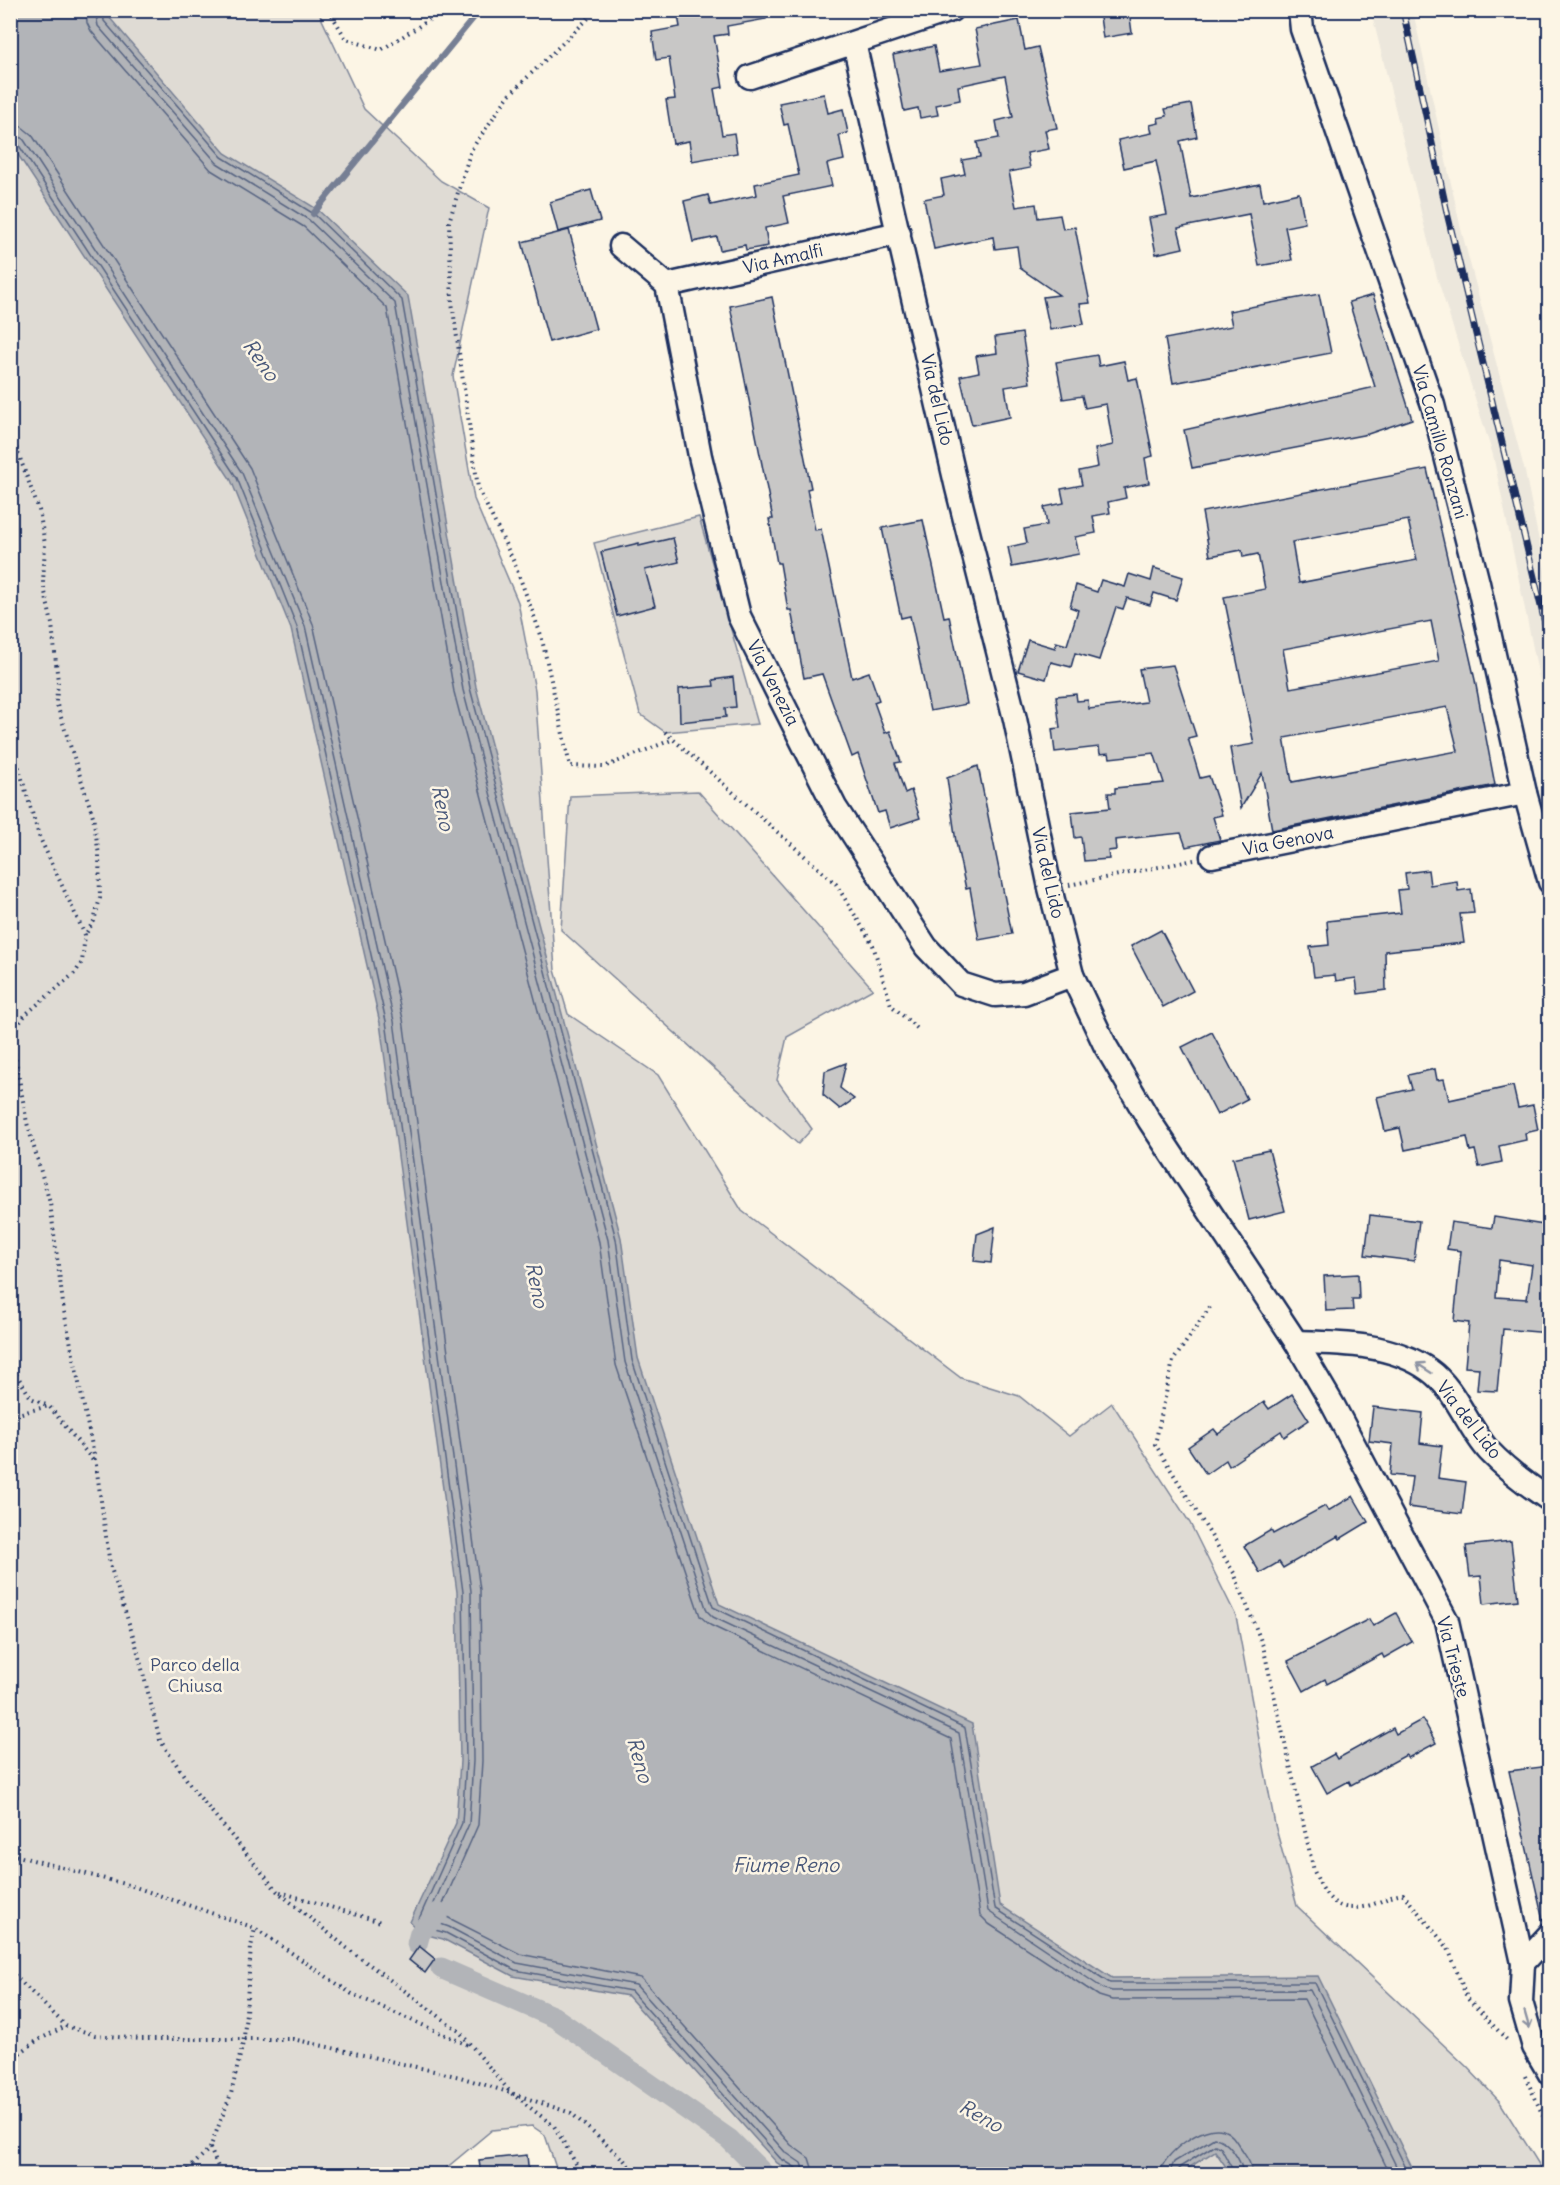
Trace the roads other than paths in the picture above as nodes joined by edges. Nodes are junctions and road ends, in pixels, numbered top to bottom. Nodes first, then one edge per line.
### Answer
1 (951, 10) edge
2 (1300, 10) edge
3 (854, 43) junction
4 (750, 77) dead end
5 (898, 233) junction
6 (621, 246) dead end
7 (667, 285) junction
8 (1525, 793) junction
9 (1212, 856) road end
10 (1550, 882) edge
11 (1072, 975) junction
12 (1296, 1342) junction
13 (1550, 1500) edge
14 (1550, 1934) edge
15 (1523, 1963) junction
16 (1550, 2074) edge

1 - 3 street
2 - 8 street, Via Camillo Ronzani
3 - 4 street
3 - 5 street, Via del Lido
5 - 7 street, Via Amalfi
5 - 11 street, Via del Lido
6 - 7 street
7 - 11 street, Via Venezia
8 - 9 street, Via Genova
8 - 10 street, Via Camillo Ronzani
11 - 12 street, Via del Lido
13 -> 12 street, Via del Lido
12 - 15 street, Via Trieste
14 - 15 street
15 -> 16 street, Via Trieste

